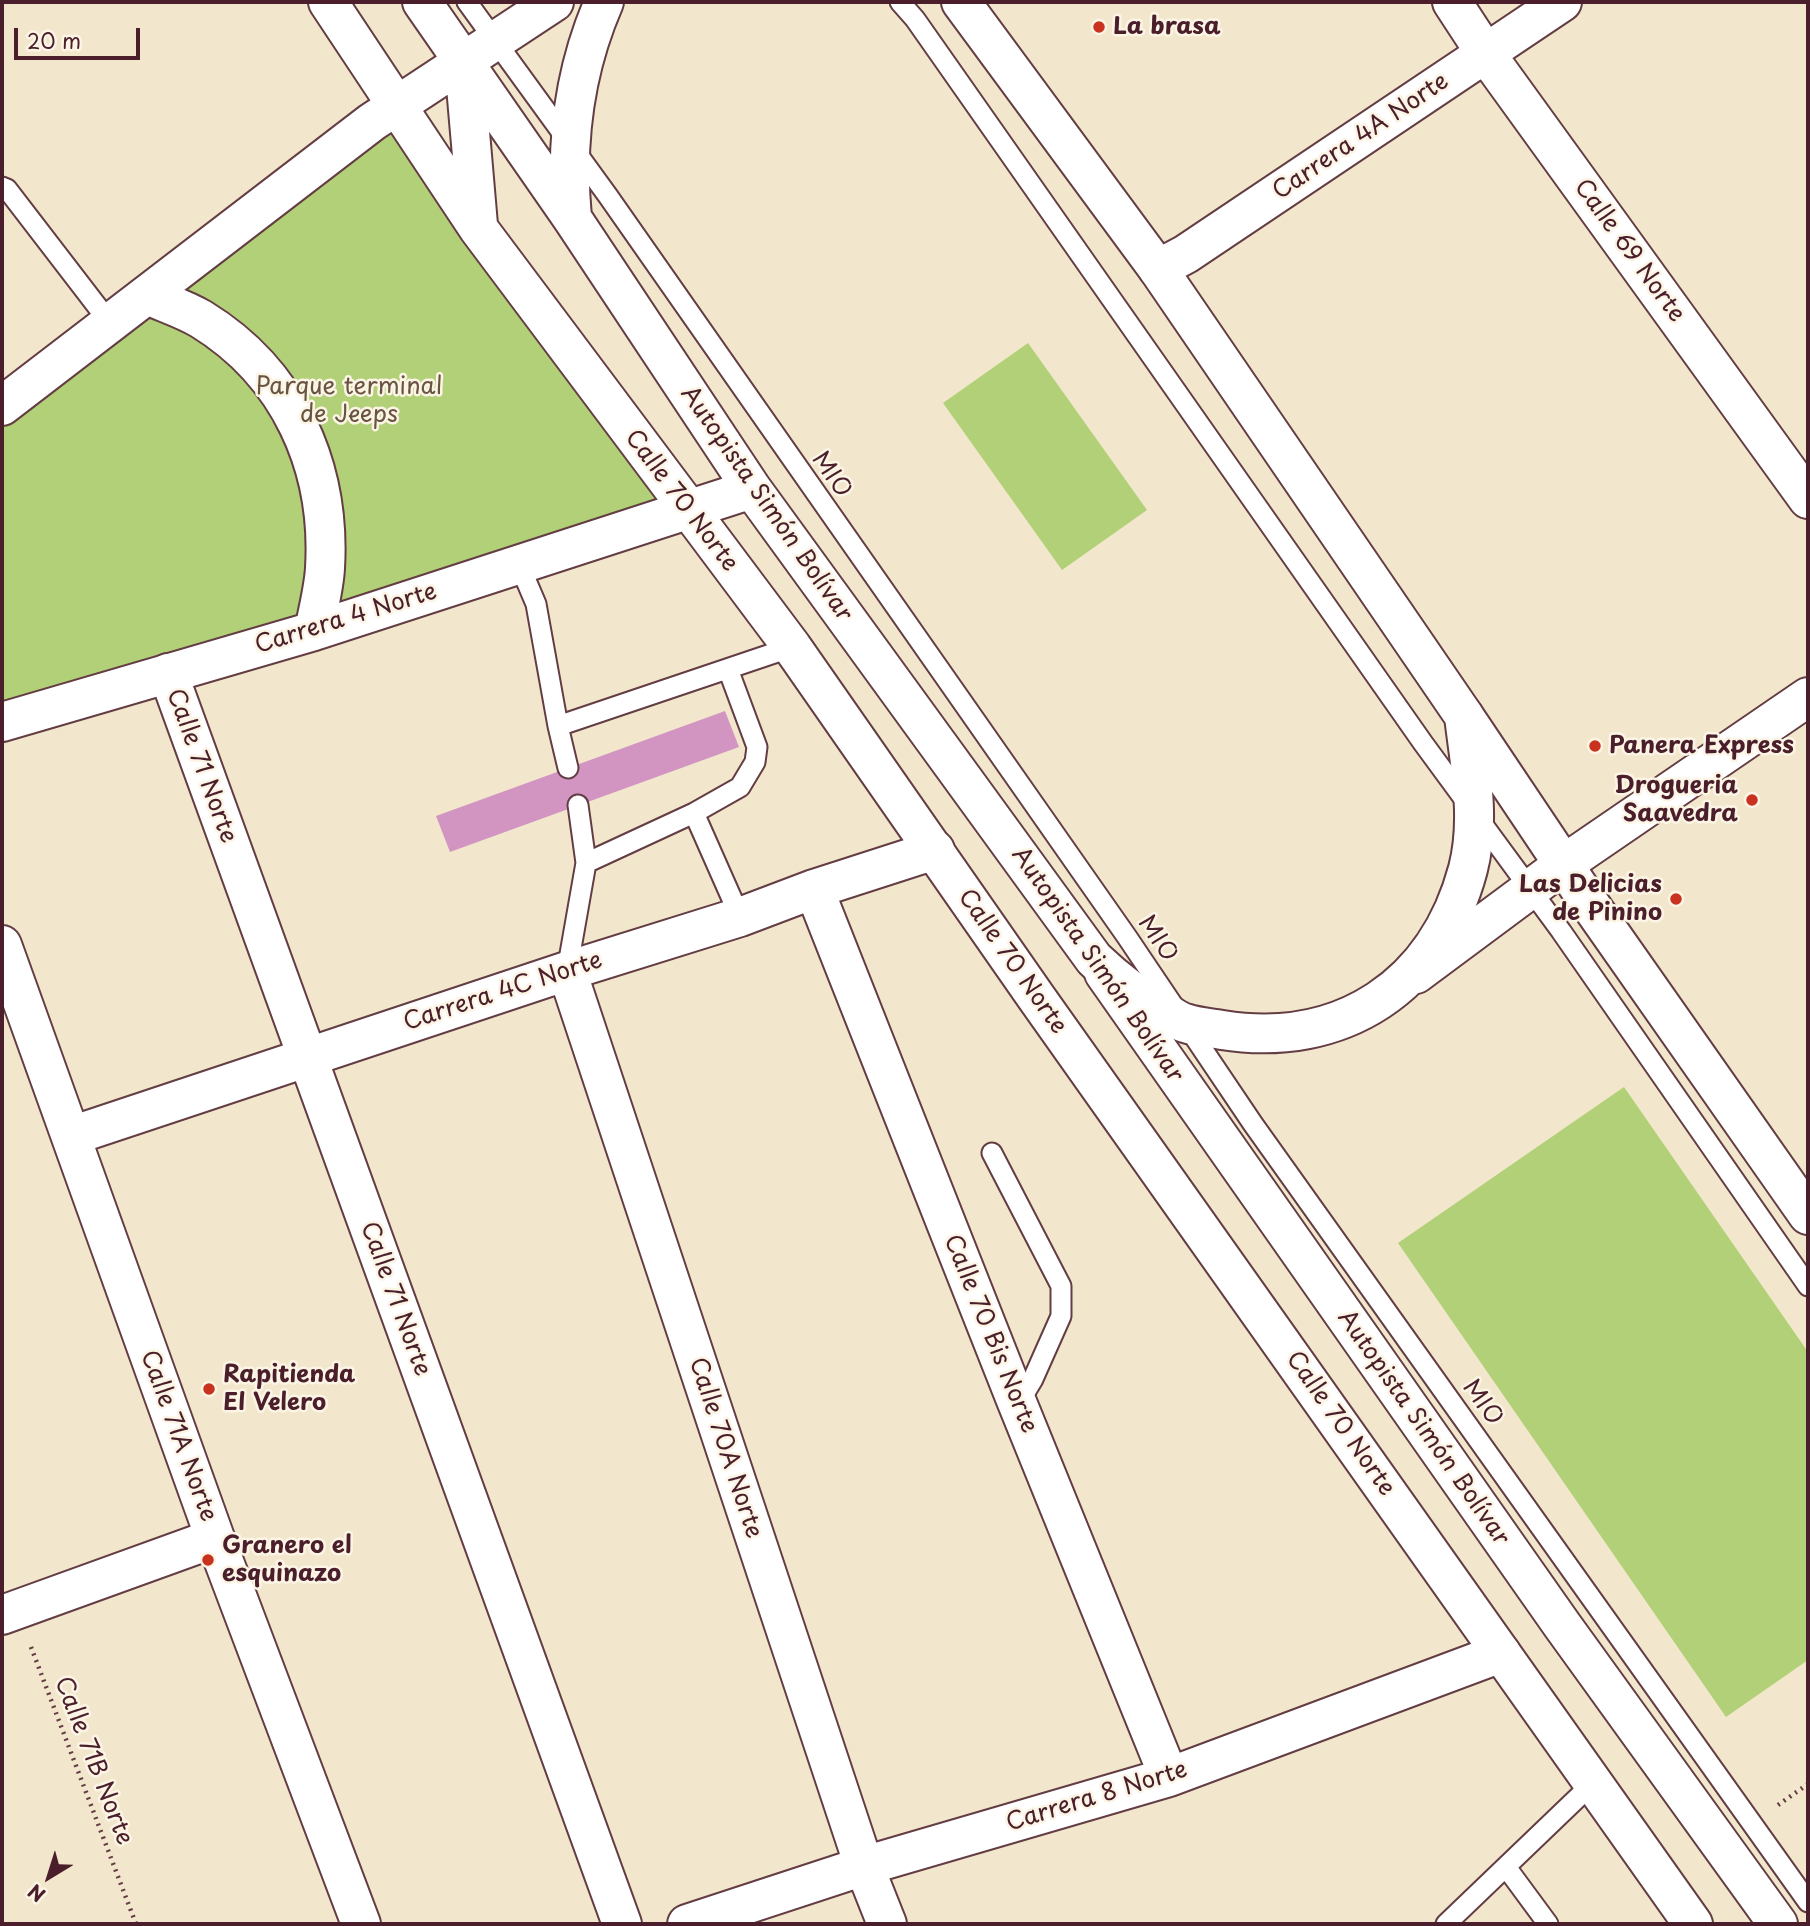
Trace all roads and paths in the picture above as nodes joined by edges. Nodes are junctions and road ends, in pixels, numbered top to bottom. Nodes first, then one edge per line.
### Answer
1 (328, 2) edge
2 (422, 2) edge
3 (467, 2) edge
4 (554, 2) edge
5 (604, 2) edge
6 (900, 2) edge
7 (1452, 2) edge
8 (1562, 2) edge
9 (962, 3) edge
10 (495, 42) junction
11 (1486, 54) junction
12 (464, 63) junction
13 (398, 106) junction
14 (570, 143) junction
15 (2, 187) edge
16 (572, 218) junction
17 (478, 228) junction
18 (1158, 269) junction
19 (147, 295) junction
20 (110, 323) junction
21 (2, 406) edge
22 (752, 489) junction
23 (1808, 499) edge
24 (687, 510) junction
25 (519, 564) junction
26 (314, 631) junction
27 (792, 647) junction
28 (728, 669) junction
29 (168, 673) junction
30 (1808, 697) edge
31 (1464, 716) junction
32 (2, 722) edge
33 (558, 726) junction
34 (568, 768) dead end
35 (578, 805) dead end
36 (694, 813) junction
37 (1474, 813) junction
38 (934, 850) junction
39 (586, 863) junction
40 (1564, 864) junction
41 (814, 889) junction
42 (1530, 889) junction
43 (740, 917) junction
44 (2, 945) edge
45 (1094, 959) junction
46 (567, 971) junction
47 (1397, 988) junction
48 (1184, 1023) junction
49 (307, 1056) junction
50 (71, 1136) junction
51 (992, 1153) dead end
52 (1808, 1215) edge
53 (1808, 1286) edge
54 (1016, 1400) junction
55 (215, 1538) junction
56 (9, 1613) edge
57 (1501, 1653) junction
58 (1169, 1776) junction
59 (1593, 1783) junction
60 (864, 1866) junction
61 (1506, 1867) junction
62 (1808, 1902) edge
63 (136, 1924) edge
64 (361, 1924) edge
65 (622, 1924) edge
66 (687, 1924) edge
67 (887, 1924) edge
68 (1446, 1924) edge
69 (1548, 1924) edge
70 (1693, 1924) edge
71 (1778, 1924) edge

1 - 13 main road, Calle 70 Norte
2 - 12 main road, Autopista Simón Bolívar
3 - 10 lane, MIO
4 - 10 main road
5 - 14 main road
6 - 37 lane
7 - 11 main road, Calle 69 Norte
8 - 11 main road, Carrera 4A Norte
9 - 18 main road
10 - 12 main road
10 - 14 lane, MIO
11 - 18 main road, Carrera 4A Norte
11 - 23 main road, Calle 69 Norte
12 - 13 main road
12 - 16 main road, Autopista Simón Bolívar
12 - 17 main road
13 - 17 main road, Calle 70 Norte
13 - 19 main road
14 - 16 main road
14 - 48 lane, MIO
15 - 20 lane
16 - 22 main road, Autopista Simón Bolívar
17 - 24 main road, Calle 70 Norte
18 - 31 main road
19 - 20 main road
19 - 26 main road
20 - 21 main road
22 - 24 main road, Carrera 4 Norte
22 - 45 main road, Autopista Simón Bolívar
24 - 25 main road, Carrera 4 Norte
24 - 27 main road, Calle 70 Norte
25 - 26 main road, Carrera 4 Norte
25 - 33 lane
26 - 29 main road, Carrera 4 Norte
27 - 28 lane
27 - 38 main road, Calle 70 Norte
28 - 33 lane
28 - 36 lane
29 - 32 main road, Carrera 4 Norte
29 - 49 main road, Calle 71 Norte
30 - 40 main road
31 - 37 main road
31 - 40 main road
33 - 34 lane
35 - 39 lane
36 - 39 lane
36 - 43 lane
37 - 42 lane
37 - 47 main road
38 - 41 main road, Carrera 4C Norte
38 - 57 main road, Calle 70 Norte
39 - 46 lane
40 - 42 main road
40 - 52 main road
41 - 43 main road, Carrera 4C Norte
41 - 54 main road, Calle 70 Bis Norte
42 - 47 main road
42 - 53 lane
43 - 46 main road, Carrera 4C Norte
44 - 50 main road, Calle 71A Norte
45 - 48 main road
45 - 71 main road, Autopista Simón Bolívar
46 - 49 main road, Carrera 4C Norte
46 - 60 main road, Calle 70A Norte
47 - 48 main road
48 - 62 lane, MIO
49 - 50 main road, Carrera 4C Norte
49 - 65 main road, Calle 71 Norte
50 - 55 main road, Calle 71A Norte
51 - 54 lane
54 - 58 main road, Calle 70 Bis Norte
55 - 56 main road
55 - 64 main road, Calle 71A Norte
56 - 63 path, Calle 71B Norte
57 - 58 main road, Carrera 8 Norte
57 - 59 main road, Calle 70 Norte
58 - 60 main road, Carrera 8 Norte
59 - 61 lane
59 - 70 main road, Calle 70 Norte
60 - 66 main road, Carrera 8 Norte
60 - 67 main road, Calle 70A Norte
61 - 68 lane
61 - 69 lane

